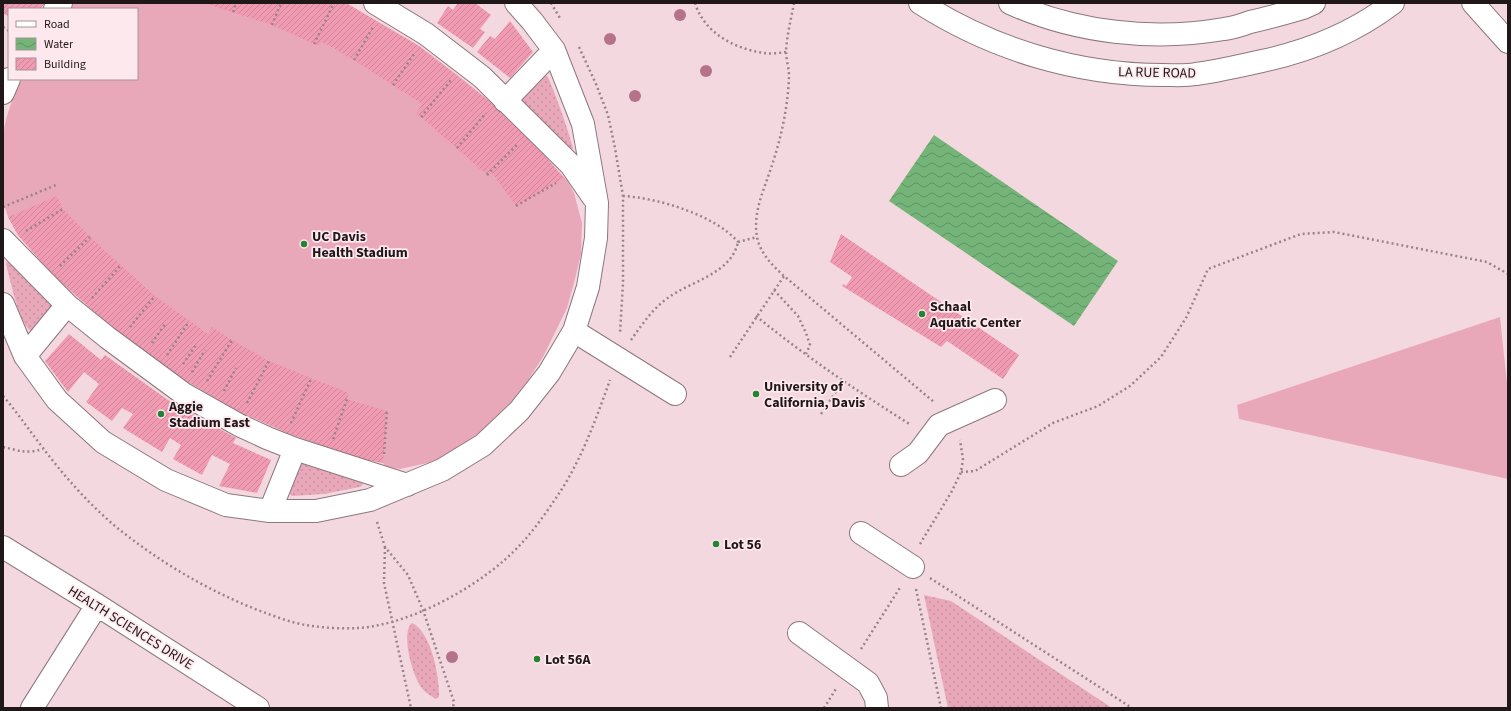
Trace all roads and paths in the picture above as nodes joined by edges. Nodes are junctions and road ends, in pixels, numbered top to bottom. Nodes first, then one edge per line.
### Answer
1 (236, 3) edge
2 (281, 3) edge
3 (334, 3) edge
4 (375, 3) edge
5 (516, 3) edge
6 (551, 3) edge
7 (695, 3) edge
8 (794, 3) edge
9 (920, 3) edge
10 (1010, 3) edge
11 (1314, 3) edge
12 (1393, 3) edge
13 (1472, 3) edge
14 (233, 12) dead end
15 (564, 23) dead end
16 (272, 25) dead end
17 (374, 27) dead end
18 (1508, 42) edge
19 (314, 44) dead end
20 (578, 46) dead end
21 (554, 50) junction
22 (415, 52) dead end
23 (786, 52) junction
24 (354, 60) dead end
25 (456, 74) dead end
26 (9, 80) edge
27 (393, 85) dead end
28 (3, 93) edge
29 (497, 105) junction
30 (421, 117) dead end
31 (522, 140) dead end
32 (457, 148) dead end
33 (487, 175) dead end
34 (557, 182) dead end
35 (56, 186) dead end
36 (623, 196) junction
37 (597, 203) junction
38 (516, 206) dead end
39 (3, 207) edge
40 (64, 209) dead end
41 (25, 231) dead end
42 (90, 237) dead end
43 (757, 237) junction
44 (3, 240) edge
45 (738, 242) junction
46 (121, 265) dead end
47 (57, 269) dead end
48 (1508, 274) edge
49 (784, 276) junction
50 (774, 290) junction
51 (155, 296) dead end
52 (91, 299) dead end
53 (3, 304) edge
54 (67, 305) junction
55 (756, 316) junction
56 (188, 323) dead end
57 (165, 324) dead end
58 (574, 330) junction
59 (127, 331) dead end
60 (232, 340) dead end
61 (196, 345) dead end
62 (148, 347) dead end
63 (205, 350) dead end
64 (806, 354) junction
65 (25, 356) junction
66 (730, 357) dead end
67 (164, 358) dead end
68 (617, 359) junction
69 (269, 361) dead end
70 (236, 368) dead end
71 (180, 369) dead end
72 (190, 375) dead end
73 (310, 379) dead end
74 (842, 382) junction
75 (206, 384) dead end
76 (222, 393) dead end
77 (676, 394) dead end
78 (3, 396) edge
79 (347, 399) dead end
80 (995, 400) dead end
81 (246, 406) dead end
82 (387, 411) dead end
83 (821, 414) dead end
84 (951, 420) junction
85 (290, 426) dead end
86 (930, 437) junction
87 (332, 442) dead end
88 (3, 447) edge
89 (43, 449) junction
90 (295, 449) junction
91 (384, 456) dead end
92 (901, 465) dead end
93 (961, 472) junction
94 (407, 485) junction
95 (370, 500) junction
96 (270, 512) junction
97 (861, 533) dead end
98 (3, 547) edge
99 (385, 547) junction
100 (913, 567) junction
101 (97, 605) junction
102 (423, 610) junction
103 (392, 621) junction
104 (798, 633) dead end
105 (849, 669) junction
106 (32, 708) edge
107 (258, 708) edge
108 (411, 708) edge
109 (453, 708) edge
110 (824, 708) edge
111 (877, 708) edge
112 (941, 708) edge
113 (1132, 708) edge

1 - 14 path
2 - 16 path
3 - 19 path
4 - 29 street
5 - 21 street
6 - 15 path
7 - 23 path
8 - 23 path
9 - 12 street, LA RUE ROAD
10 - 11 street
13 - 18 street
17 - 24 path
20 - 36 path
21 - 29 street
21 - 37 street
22 - 27 path
23 - 43 path
25 - 30 path
26 - 28 street
29 - 32 path
29 - 37 street
31 - 33 path
34 - 38 path
35 - 39 path
36 - 45 path
36 - 68 path
37 - 58 street
40 - 41 path
42 - 47 path
43 - 45 path
43 - 49 path
44 - 54 street
45 - 68 path
46 - 52 path
48 - 93 path
49 - 50 path
49 - 84 path
50 - 55 path
50 - 64 path
51 - 59 path
53 - 65 street
54 - 65 street
54 - 90 street
55 - 64 path
55 - 66 path
56 - 67 path
57 - 62 path
58 - 68 street
58 - 94 street
60 - 75 path
61 - 71 path
63 - 72 path
64 - 74 path
65 - 96 street
68 - 77 street
68 - 102 path
69 - 81 path
70 - 76 path
73 - 85 path
74 - 83 path
74 - 86 path
78 - 89 path
79 - 87 path
80 - 84 street
82 - 91 path
84 - 86 street
84 - 93 path
86 - 92 street
88 - 89 path
89 - 103 path
90 - 94 street
90 - 96 street
93 - 100 path
94 - 95 street
95 - 96 street
95 - 99 path
97 - 100 street
98 - 101 street, HEALTH SCIENCES DRIVE
99 - 102 path
99 - 103 path
100 - 105 path
100 - 112 path
100 - 113 path
101 - 106 street
101 - 107 street, HEALTH SCIENCES DRIVE
102 - 103 path
102 - 109 path
103 - 108 path
104 - 105 street
105 - 110 path
105 - 111 street

